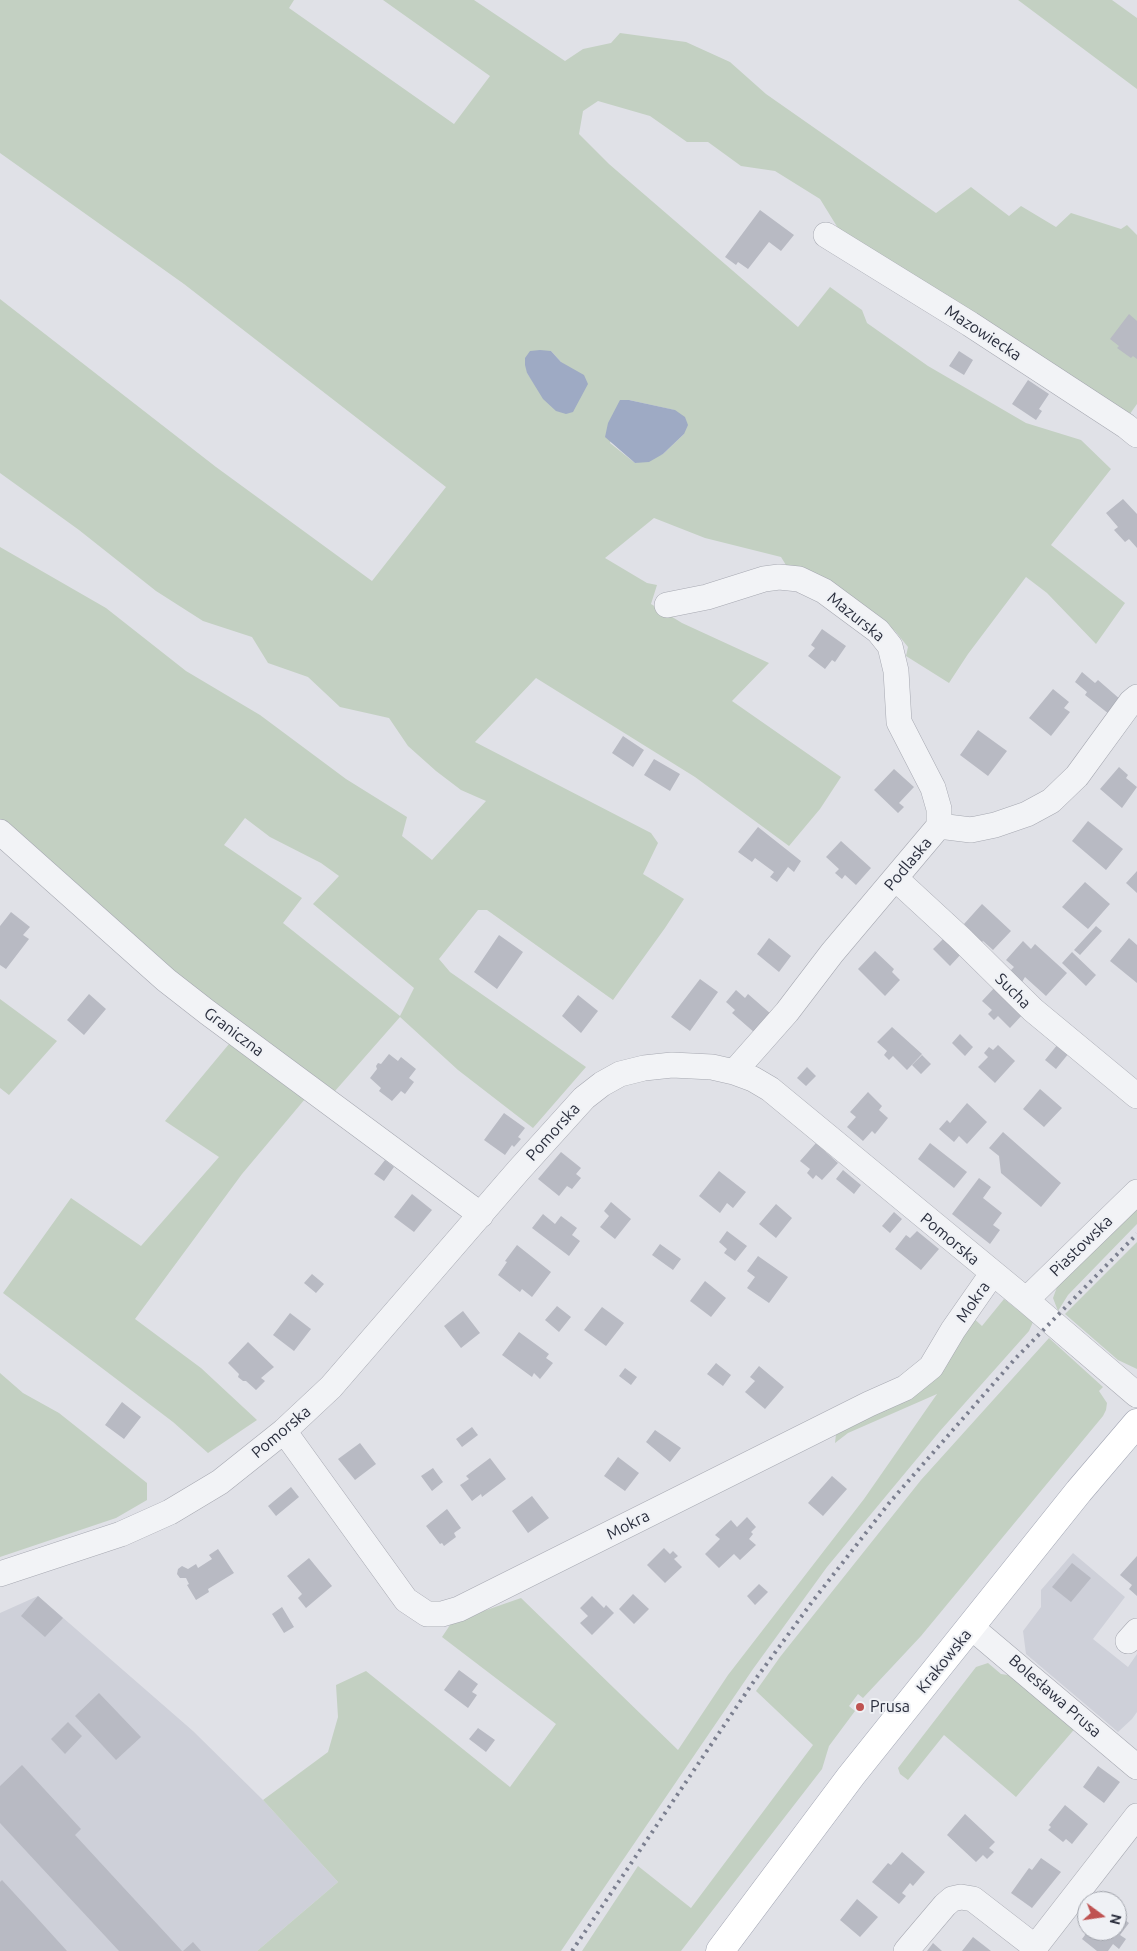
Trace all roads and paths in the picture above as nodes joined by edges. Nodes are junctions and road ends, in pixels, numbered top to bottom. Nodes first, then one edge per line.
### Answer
1 (826, 235) dead end
2 (1137, 435) edge
3 (667, 605) dead end
4 (1137, 697) edge
5 (939, 826) junction
6 (0, 832) edge
7 (896, 879) junction
8 (734, 1072) junction
9 (1137, 1096) edge
10 (1137, 1192) edge
11 (481, 1215) junction
12 (992, 1274) junction
13 (1026, 1300) junction
14 (1137, 1396) edge
15 (1137, 1423) edge
16 (284, 1431) junction
17 (0, 1574) edge
18 (971, 1626) junction
19 (1137, 1767) edge
20 (1137, 1816) edge
21 (1033, 1949) edge
22 (720, 1951) edge
23 (906, 1951) edge

1 - 2 street, Mazowiecka
3 - 5 street, Mazurska
4 - 5 street, Podlaska
5 - 7 street, Podlaska
6 - 11 street, Graniczna
7 - 8 street, Podlaska
7 - 9 street, Sucha
8 - 11 street, Pomorska
8 - 12 street, Pomorska
10 - 13 street, Piastowska
11 - 16 street, Pomorska
12 - 13 street, Pomorska
12 - 16 street, Mokra
13 - 14 street, Pomorska
15 - 18 main road, Krakowska
16 - 17 street, Pomorska
18 - 19 street, Bolesława Prusa
18 - 22 main road, Krakowska
20 - 21 street
21 - 23 street

